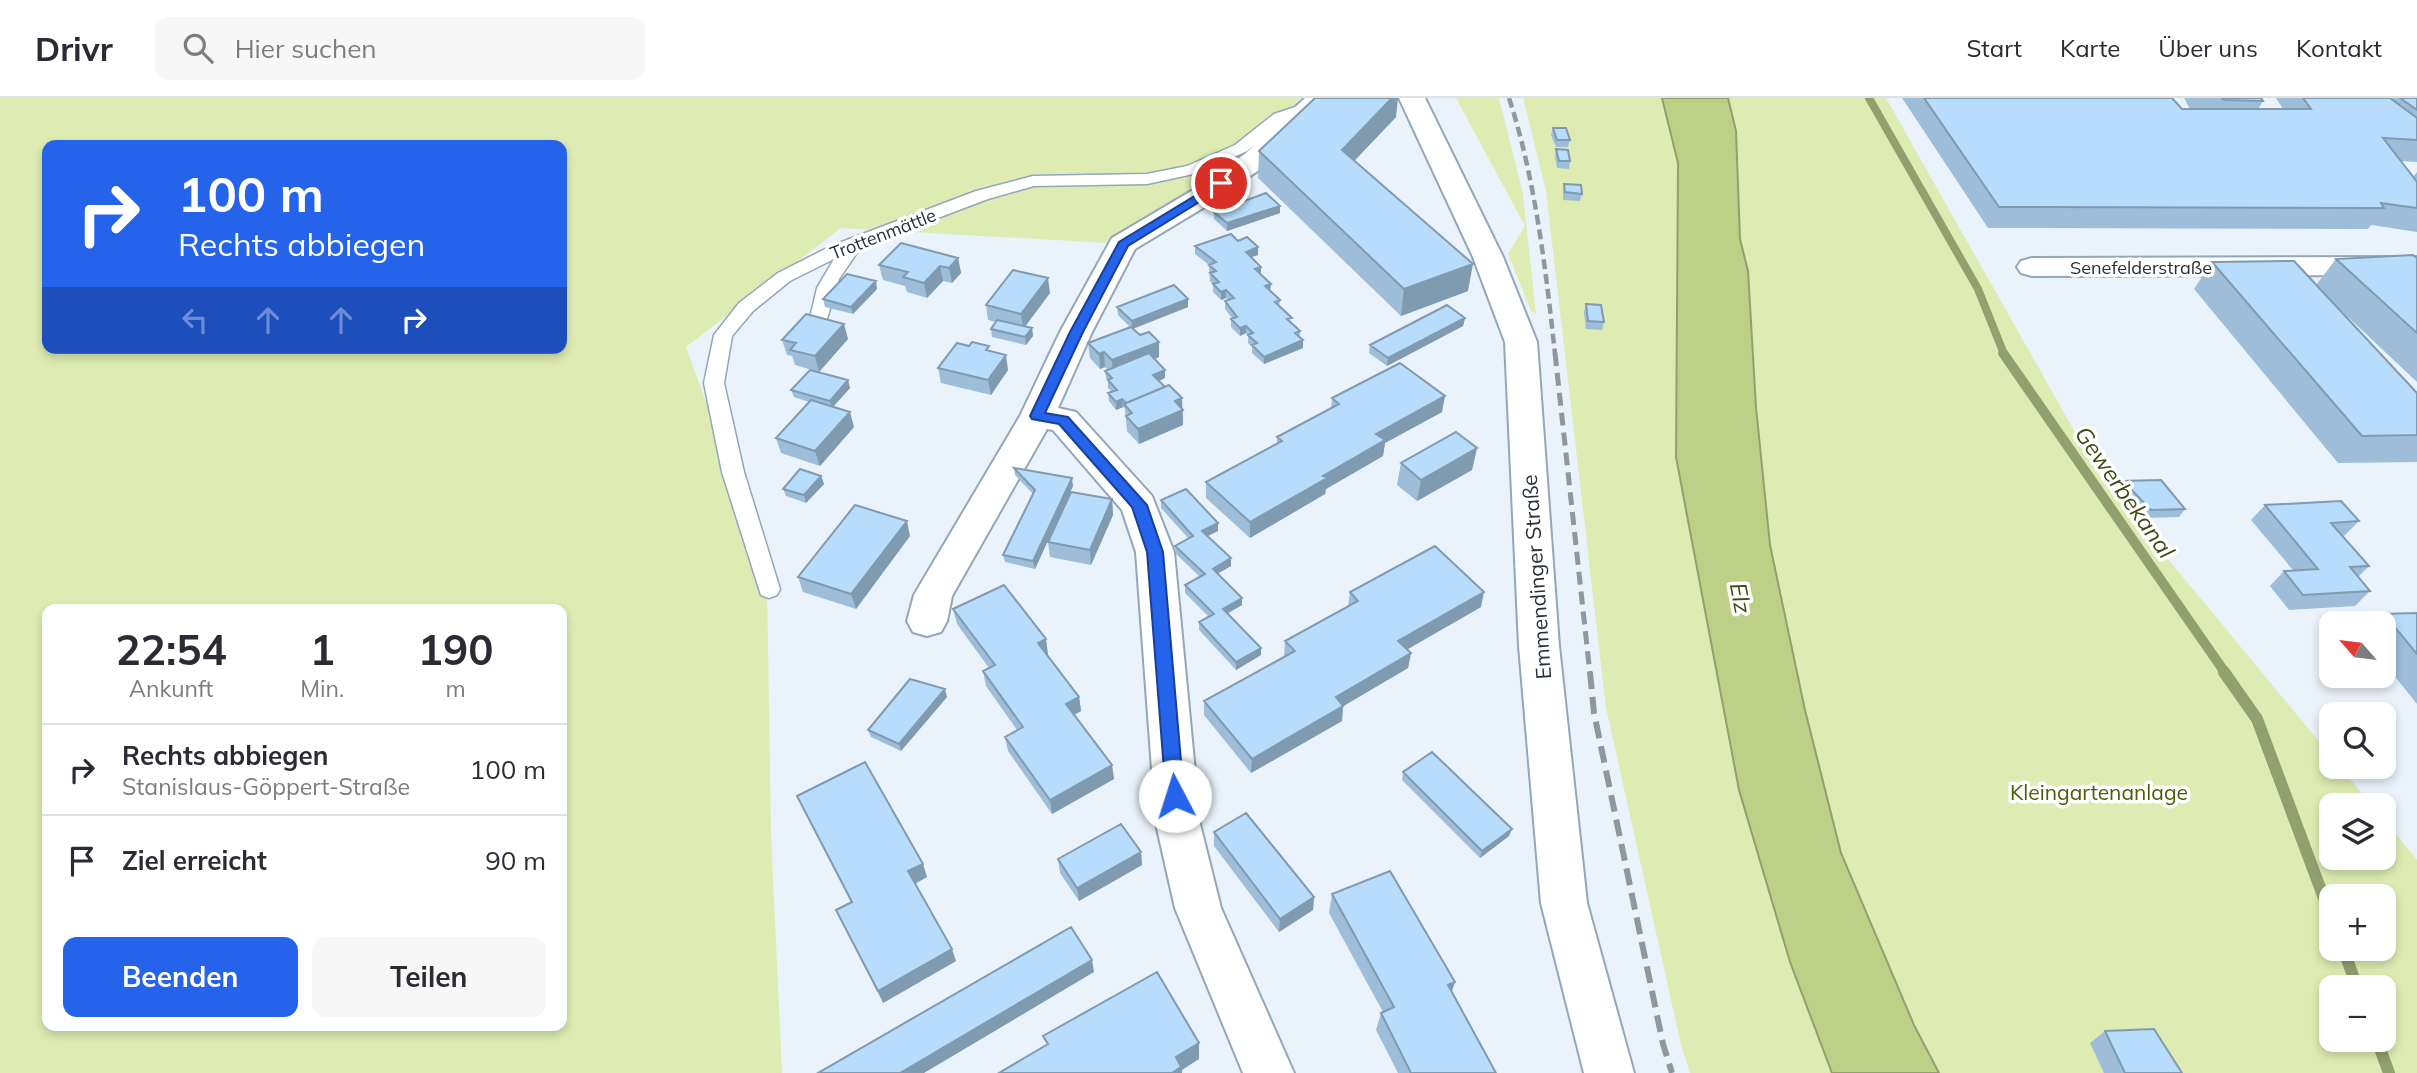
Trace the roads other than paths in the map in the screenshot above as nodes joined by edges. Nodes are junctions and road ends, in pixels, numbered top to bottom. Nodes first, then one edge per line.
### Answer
1 (1412, 98) edge
2 (1315, 103) edge
3 (855, 243) junction
4 (2417, 266) edge
5 (2032, 267) dead end
6 (820, 318) edge
7 (1037, 416) junction
8 (769, 589) dead end
9 (927, 621) dead end
10 (1269, 1073) edge
11 (1609, 1073) edge

1 - 11 street, Emmendinger Straße
2 - 3 lane, Trottenmättle
2 - 7 street
3 - 6 lane
3 - 8 lane, Trottenmättle
4 - 5 street, Senefelderstraße
7 - 9 street
7 - 10 street

